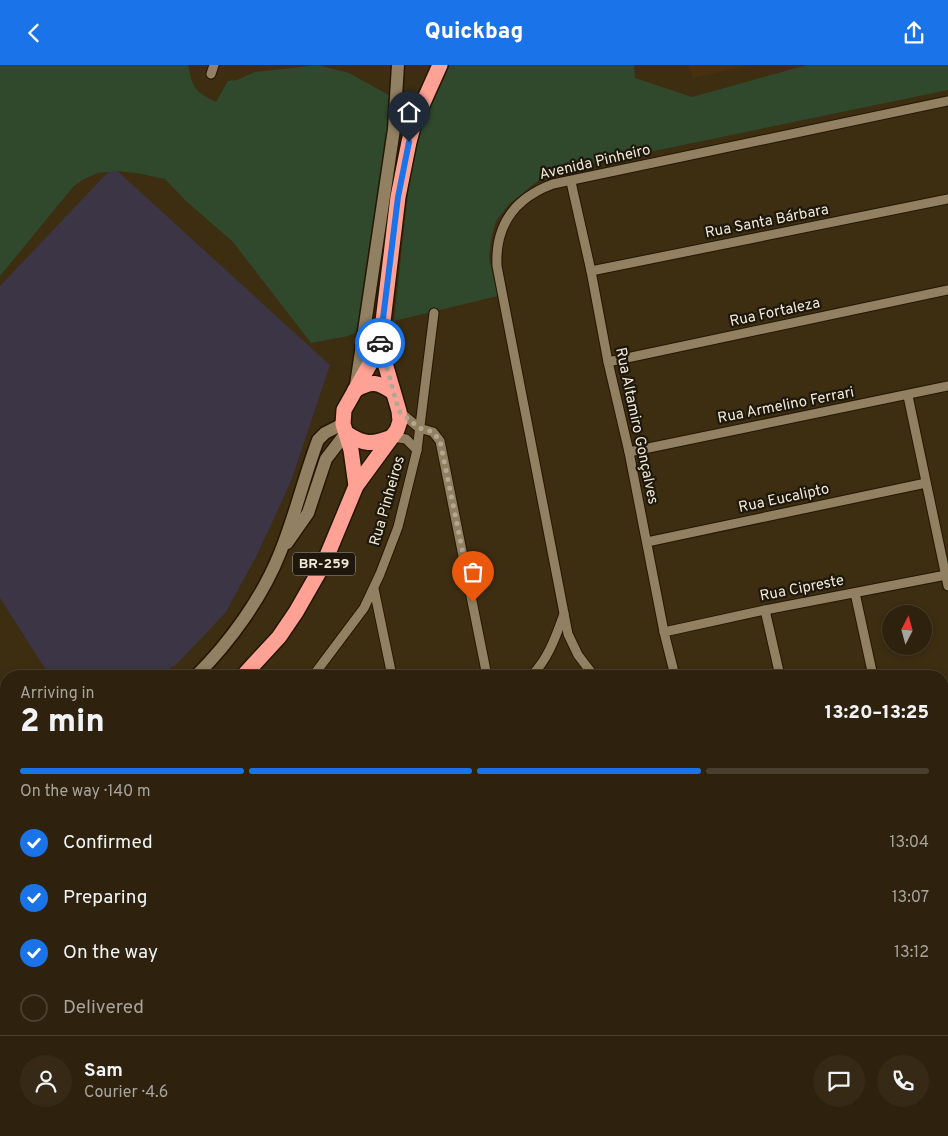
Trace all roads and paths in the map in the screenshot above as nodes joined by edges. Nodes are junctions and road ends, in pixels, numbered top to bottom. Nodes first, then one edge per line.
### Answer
1 (398, 65) edge
2 (440, 65) edge
3 (948, 101) edge
4 (571, 182) junction
5 (948, 199) edge
6 (591, 271) junction
7 (948, 290) edge
8 (434, 313) dead end
9 (380, 346) junction
10 (608, 362) junction
11 (948, 386) edge
12 (356, 390) junction
13 (393, 393) junction
14 (908, 396) junction
15 (399, 411) junction
16 (419, 428) junction
17 (345, 429) junction
18 (392, 437) junction
19 (417, 450) junction
20 (629, 452) junction
21 (926, 483) junction
22 (356, 486) junction
23 (647, 542) junction
24 (946, 575) junction
25 (948, 585) edge
26 (374, 589) junction
27 (854, 593) junction
28 (765, 609) junction
29 (564, 614) junction
30 (664, 632) junction
31 (202, 670) edge
32 (249, 670) edge
33 (318, 670) edge
34 (391, 670) edge
35 (486, 670) edge
36 (536, 670) edge
37 (589, 670) edge
38 (673, 670) edge
39 (779, 670) edge
40 (872, 670) edge

1 - 12 street
2 - 9 highway, BR-259
3 - 4 street, Avenida Pinheiro
4 - 6 street, Rua Altamiro Gonçalves
4 - 29 street, Avenida Pinheiro
5 - 6 street, Rua Santa Bárbara
6 - 10 street, Rua Altamiro Gonçalves
7 - 10 street, Rua Fortaleza
8 - 16 street, Rua Pinheiros
9 - 12 highway, BR-259
9 - 13 highway, BR-259
10 - 20 street, Rua Altamiro Gonçalves
11 - 14 street, Rua Armelino Ferrari
12 - 13 highway
12 - 17 highway, BR-259
13 - 15 highway, BR-259
14 - 20 street, Rua Armelino Ferrari
14 - 21 street
15 - 16 street
15 - 18 highway, BR-259
16 - 19 street, Rua Pinheiros
16 - 35 street
17 - 18 highway
17 - 22 highway, BR-259
17 - 31 street
18 - 19 street
18 - 22 highway, BR-259
19 - 26 street, Rua Pinheiros
20 - 23 street, Rua Altamiro Gonçalves
21 - 23 street, Rua Eucalipto
21 - 24 street
22 - 32 highway, BR-259
23 - 30 street, Rua Altamiro Gonçalves
24 - 25 street
24 - 27 street, Rua Cipreste
26 - 33 street, Rua Pinheiros
26 - 34 street
27 - 28 street, Rua Cipreste
27 - 40 street
28 - 30 street, Rua Cipreste
28 - 39 street
29 - 36 street
29 - 37 street, Avenida Pinheiro
30 - 38 street, Rua Altamiro Gonçalves

